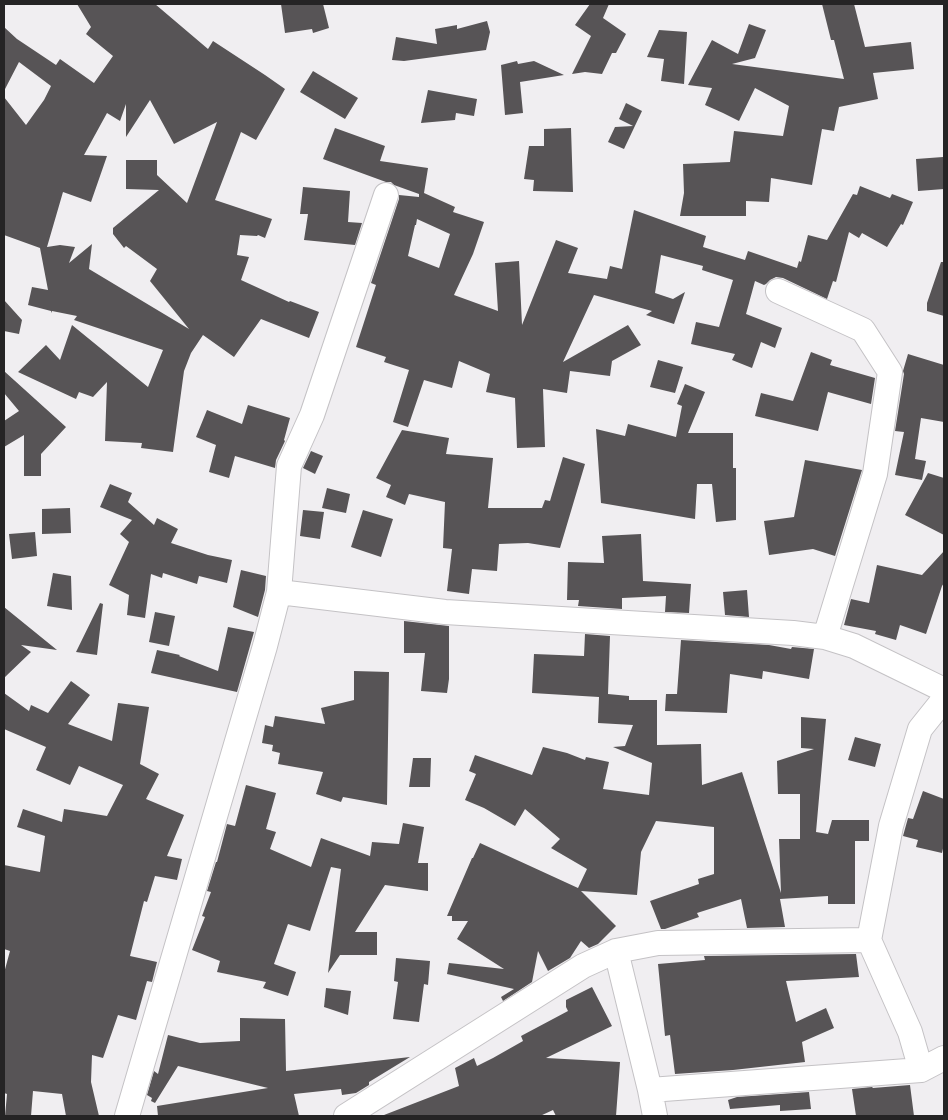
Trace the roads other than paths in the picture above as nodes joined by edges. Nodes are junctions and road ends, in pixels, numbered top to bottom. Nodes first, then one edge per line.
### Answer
1 (386, 195) dead end
2 (778, 291) dead end
3 (279, 592) junction
4 (825, 637) junction
5 (944, 690) edge
6 (944, 699) edge
7 (869, 940) junction
8 (616, 951) junction
9 (944, 1058) edge
10 (921, 1070) junction
11 (650, 1090) junction
12 (127, 1116) edge
13 (346, 1116) edge
14 (655, 1116) edge

1 - 3 street
2 - 4 street
3 - 4 street
3 - 12 street
4 - 5 street
6 - 7 street
7 - 8 street
7 - 10 street
8 - 11 street
8 - 13 street
9 - 10 street
10 - 11 street
11 - 14 street

